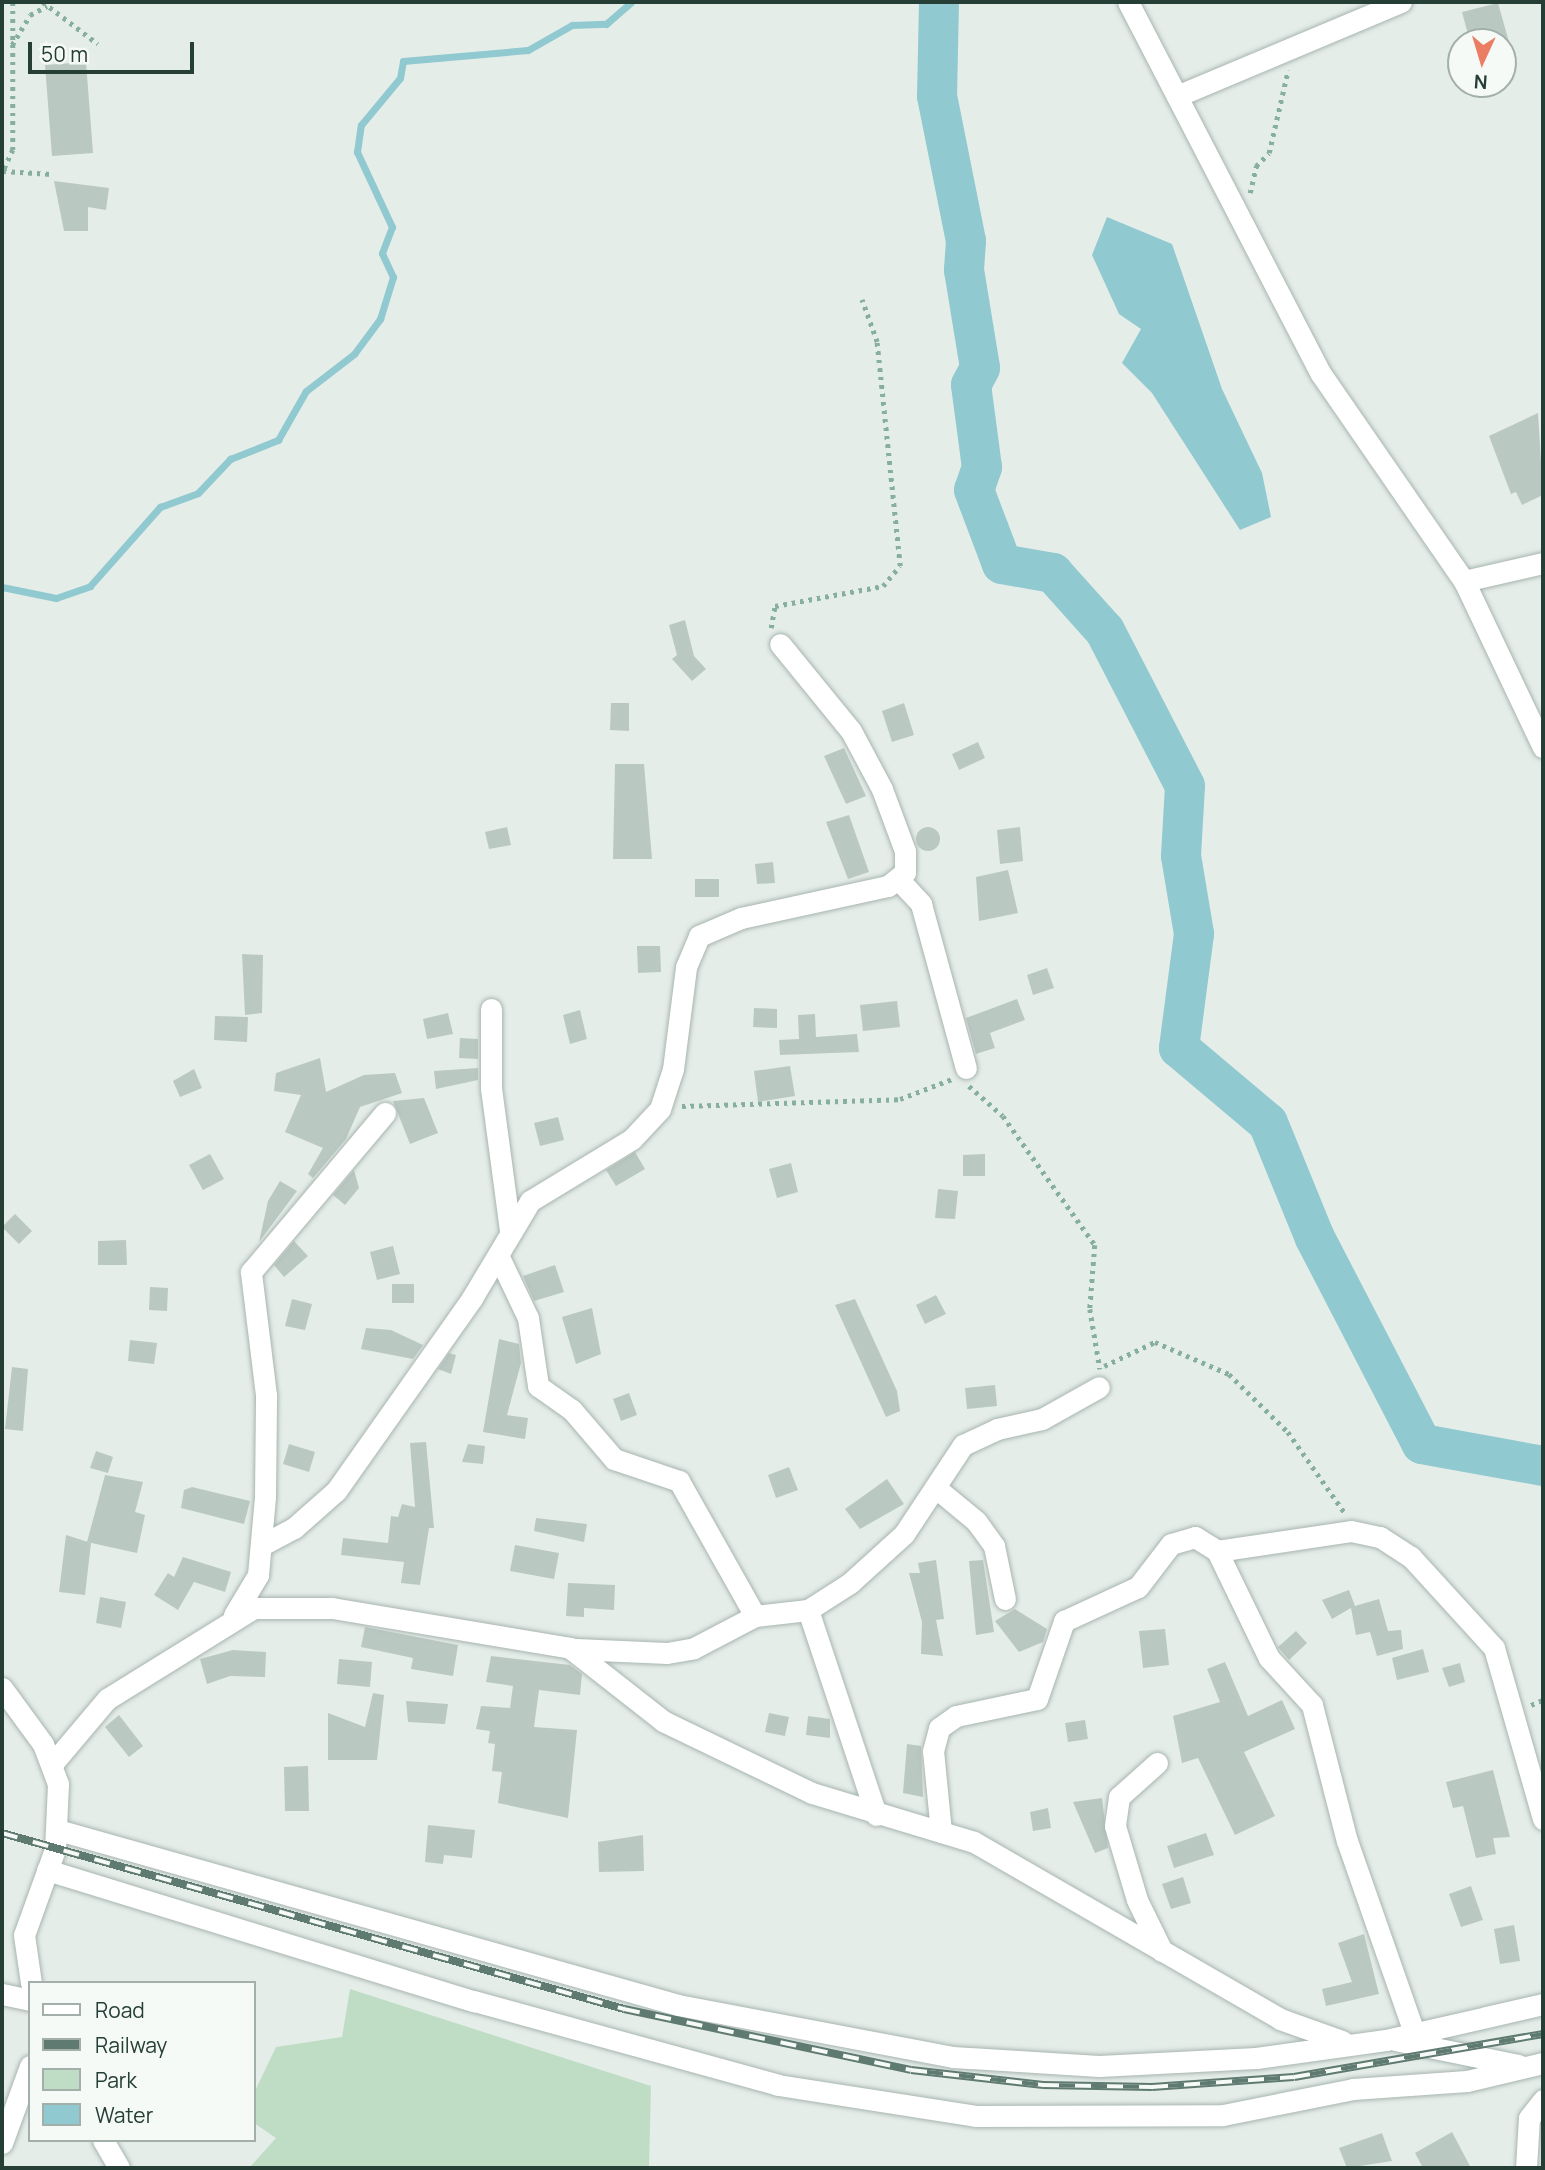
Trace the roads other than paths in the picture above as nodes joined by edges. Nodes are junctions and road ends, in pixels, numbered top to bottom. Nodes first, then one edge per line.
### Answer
1 (1128, 2) edge
2 (1401, 2) edge
3 (1177, 96) junction
4 (1543, 562) edge
5 (1464, 581) junction
6 (780, 644) road end
7 (1543, 747) edge
8 (899, 880) junction
9 (491, 1009) dead end
10 (966, 1068) road end
11 (385, 1113) dead end
12 (510, 1233) junction
13 (498, 1255) junction
14 (1100, 1378) road end
15 (936, 1488) junction
16 (262, 1545) junction
17 (1217, 1551) junction
18 (1005, 1599) dead end
19 (808, 1610) junction
20 (755, 1616) junction
21 (231, 1619) junction
22 (570, 1648) junction
23 (2, 1688) edge
24 (53, 1763) junction
25 (1157, 1763) dead end
26 (876, 1815) junction
27 (1543, 1819) edge
28 (58, 1830) junction
29 (941, 1832) junction
30 (47, 1870) junction
31 (1162, 1951) junction
32 (31, 1981) edge
33 (2, 1994) edge
34 (28, 2000) edge
35 (1543, 2004) edge
36 (1414, 2032) junction
37 (1386, 2040) junction
38 (1354, 2044) junction
39 (1536, 2065) edge
40 (28, 2072) edge
41 (1543, 2100) edge
42 (104, 2142) edge
43 (2, 2143) edge
44 (119, 2168) edge
45 (1526, 2168) edge

1 - 3 street
2 - 3 street
3 - 5 street
4 - 5 street
5 - 7 street
6 - 8 street
8 - 10 street
8 - 12 street
9 - 12 street
11 - 16 street
12 - 13 street
13 - 16 street
13 - 20 street
14 - 15 street
15 - 18 street
15 - 19 street
16 - 21 street
17 - 27 street
17 - 29 street
17 - 36 street
19 - 20 street
19 - 26 street
20 - 22 street
21 - 22 street
21 - 24 street
22 - 26 street
23 - 24 street
24 - 28 street
25 - 31 street
26 - 29 street
28 - 30 street
28 - 38 street
29 - 31 street
30 - 32 street
30 - 39 street
31 - 38 street
33 - 34 street
35 - 36 street
36 - 37 street
37 - 38 street
37 - 39 street
40 - 43 street
41 - 45 street
42 - 44 street

